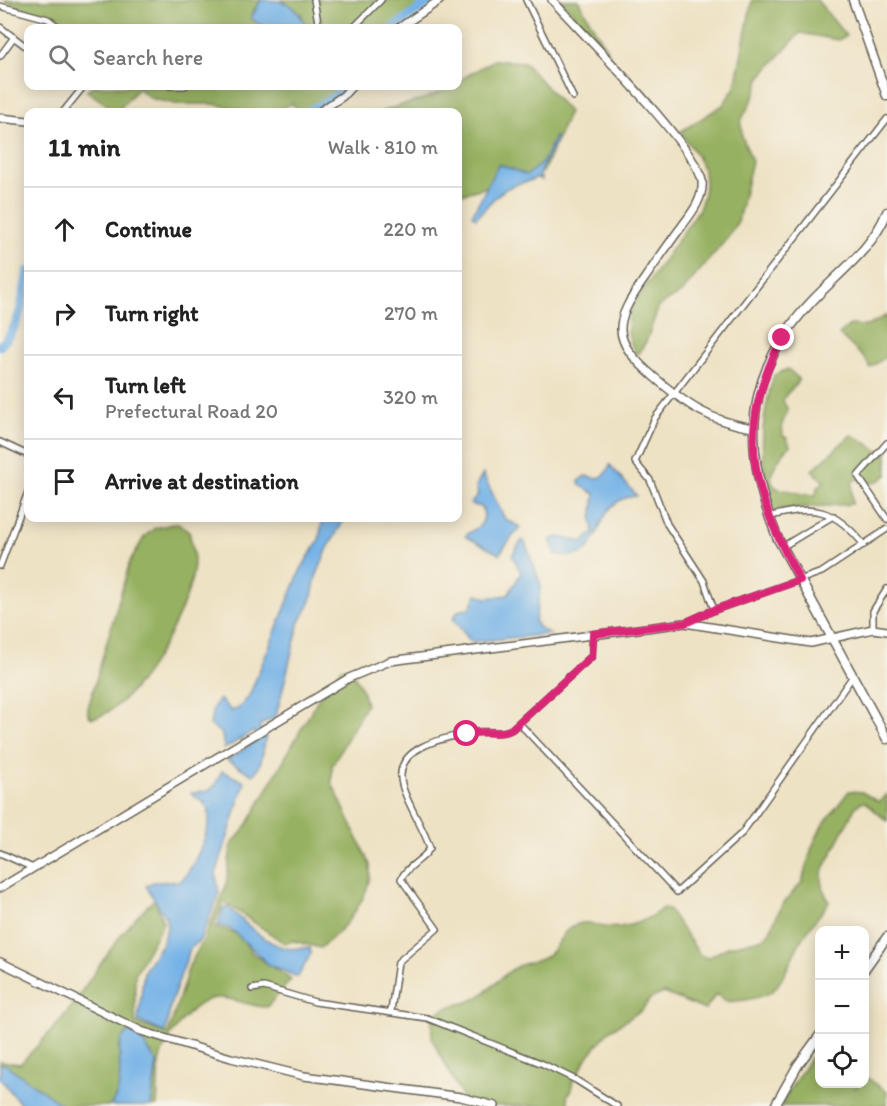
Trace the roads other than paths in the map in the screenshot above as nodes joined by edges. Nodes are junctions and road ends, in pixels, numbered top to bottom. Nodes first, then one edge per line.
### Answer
1 (314, 0) edge
2 (381, 0) edge
3 (440, 0) edge
4 (526, 0) edge
5 (552, 0) edge
6 (853, 0) edge
7 (0, 6) edge
8 (55, 24) edge
9 (319, 24) edge
10 (358, 24) edge
11 (405, 24) edge
12 (0, 27) edge
13 (14, 37) junction
14 (24, 45) edge
15 (0, 56) edge
16 (79, 90) edge
17 (348, 90) edge
18 (887, 96) edge
19 (573, 97) dead end
20 (66, 108) edge
21 (325, 108) edge
22 (0, 118) edge
23 (887, 119) edge
24 (24, 121) edge
25 (887, 212) edge
26 (674, 394) junction
27 (753, 428) junction
28 (0, 442) edge
29 (887, 443) edge
30 (24, 453) edge
31 (24, 503) edge
32 (833, 516) junction
33 (769, 517) junction
34 (887, 519) edge
35 (887, 529) edge
36 (864, 545) junction
37 (782, 547) junction
38 (0, 566) edge
39 (800, 580) junction
40 (887, 589) edge
41 (714, 610) junction
42 (685, 623) junction
43 (873, 629) junction
44 (887, 631) edge
45 (593, 634) junction
46 (833, 640) junction
47 (853, 676) junction
48 (519, 723) junction
49 (887, 739) edge
50 (0, 853) edge
51 (33, 868) junction
52 (0, 888) edge
53 (887, 937) edge
54 (0, 962) edge
55 (869, 963) edge
56 (252, 989) dead end
57 (392, 1011) junction
58 (815, 1041) edge
59 (495, 1106) edge
60 (617, 1106) edge
61 (775, 1106) edge

1 - 9 street
2 - 10 street
3 - 11 street
4 - 19 street
5 - 26 street
6 - 18 main road
7 - 8 street
12 - 13 street
13 - 14 street
13 - 15 street
16 - 20 street
17 - 21 street
22 - 24 street
23 - 26 street
25 - 27 main road
26 - 27 street
26 - 41 street
27 - 33 main road
28 - 30 street
29 - 34 street
31 - 38 street
32 - 33 street
32 - 36 street
32 - 37 street
33 - 37 main road
35 - 36 street
36 - 39 street
37 - 39 main road
39 - 41 street
39 - 46 main road
40 - 43 street
41 - 42 street
42 - 45 street
42 - 46 street
43 - 44 street
43 - 46 street
45 - 48 street
45 - 51 street
46 - 47 main road
47 - 48 street
47 - 49 main road
48 - 57 street
50 - 51 street
51 - 52 street
53 - 55 main road
54 - 59 street
56 - 57 street
57 - 60 street
58 - 61 main road

